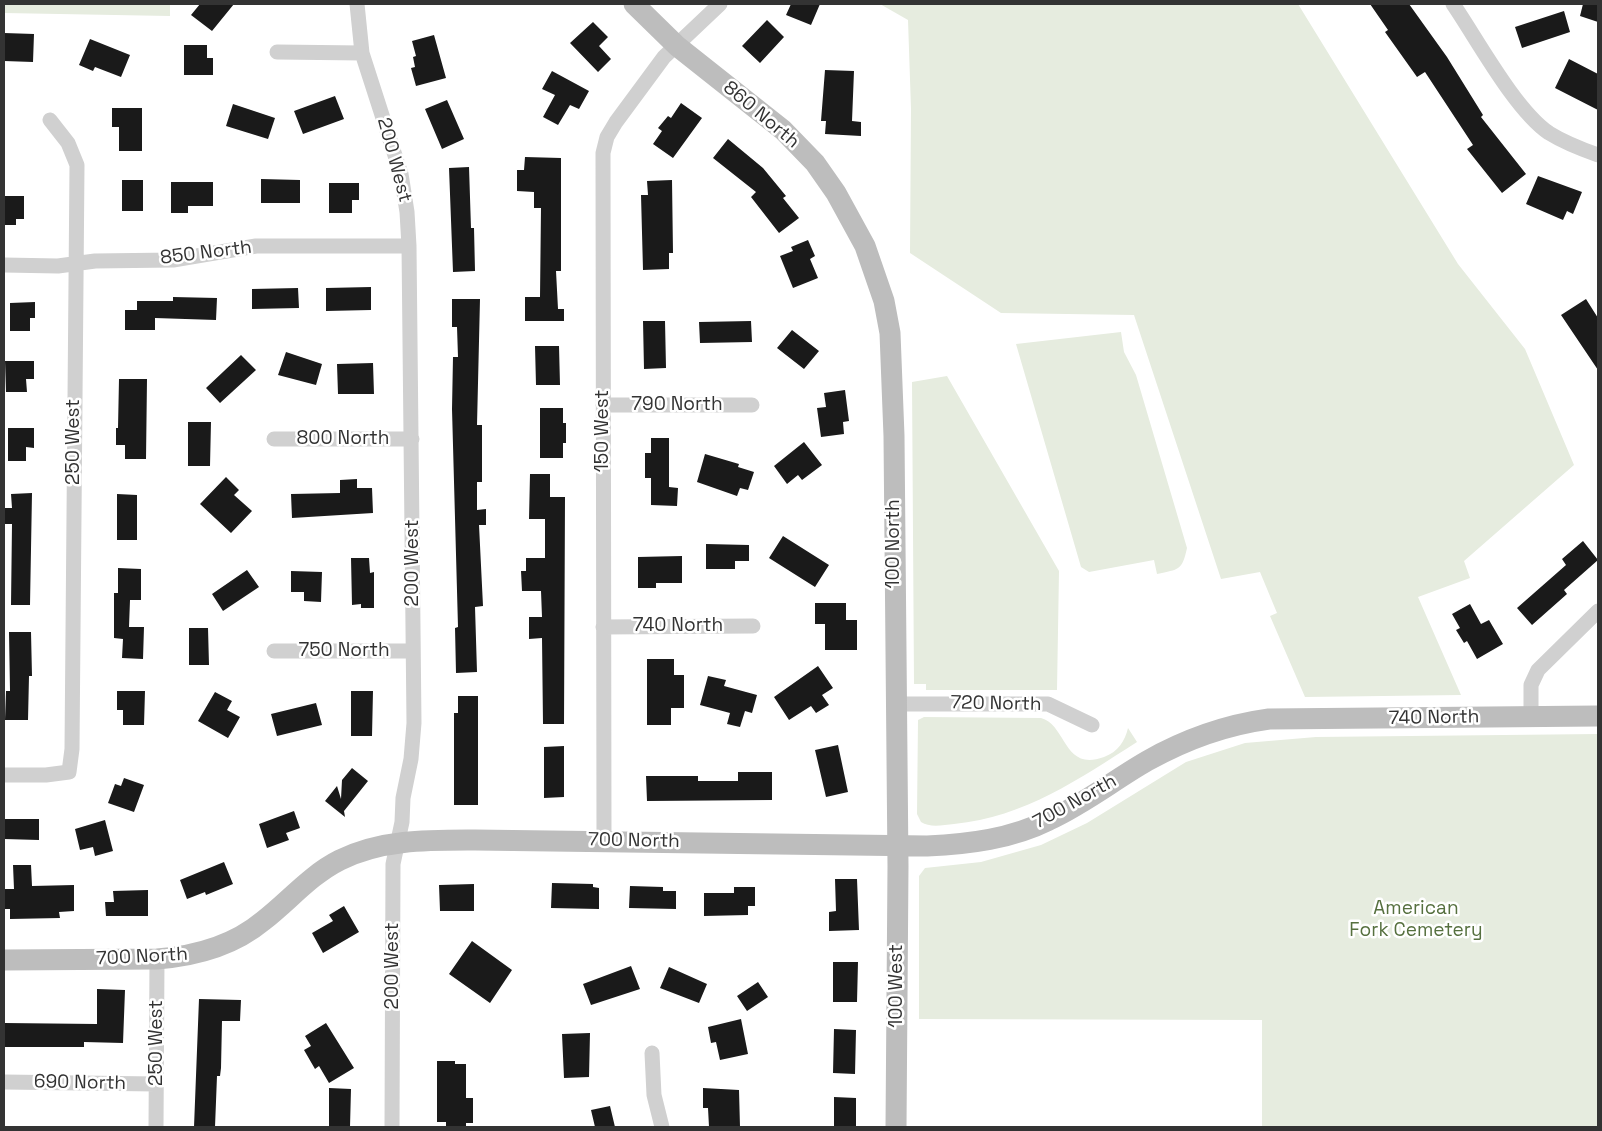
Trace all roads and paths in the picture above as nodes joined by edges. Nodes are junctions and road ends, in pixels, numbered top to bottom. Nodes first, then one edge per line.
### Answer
1 (357, 4) edge
2 (634, 4) edge
3 (720, 4) edge
4 (1457, 5) edge
5 (677, 46) junction
6 (276, 52) dead end
7 (362, 53) junction
8 (50, 120) dead end
9 (1598, 155) edge
10 (409, 246) junction
11 (865, 246) joint
12 (76, 263) junction
13 (4, 265) edge
14 (603, 405) junction
15 (752, 405) dead end
16 (274, 439) dead end
17 (412, 439) junction
18 (1598, 611) edge
19 (753, 626) dead end
20 (603, 627) junction
21 (274, 651) dead end
22 (413, 651) junction
23 (895, 704) junction
24 (1598, 716) edge
25 (1530, 717) junction
26 (1269, 719) joint
27 (1092, 725) dead end
28 (4, 775) edge
29 (604, 841) junction
30 (398, 843) junction
31 (898, 846) junction
32 (157, 959) junction
33 (4, 960) edge
34 (652, 1053) dead end
35 (4, 1082) edge
36 (156, 1084) junction
37 (156, 1127) edge
38 (392, 1127) edge
39 (662, 1127) edge
40 (896, 1127) edge

1 - 7 street, 200 West
2 - 5 street, 860 North
3 - 5 street, 150 West
4 - 9 street
5 - 11 street, 860 North
5 - 14 street, 150 West
6 - 7 street
7 - 10 street, 200 West
8 - 12 street, 250 West
10 - 12 street, 850 North
10 - 17 street, 200 West
11 - 23 street, 100 North
12 - 13 street, 850 North
12 - 28 street, 250 West
14 - 15 street, 790 North
14 - 20 street, 150 West
16 - 17 street, 800 North
17 - 22 street, 200 West
18 - 25 street
19 - 20 street, 740 North
20 - 29 street, 150 West
21 - 22 street, 750 North
22 - 30 street, 200 West
23 - 27 street, 720 North
23 - 31 street, 100 North
24 - 25 street, 740 North
25 - 26 street, 740 North
26 - 31 street, 700 North
29 - 30 street, 700 North
29 - 31 street, 700 North
30 - 32 street, 700 North
30 - 38 street, 200 West
31 - 40 street, 100 West
32 - 33 street, 700 North
32 - 36 street, 250 West
34 - 39 street
35 - 36 street, 690 North
36 - 37 street, 250 West

